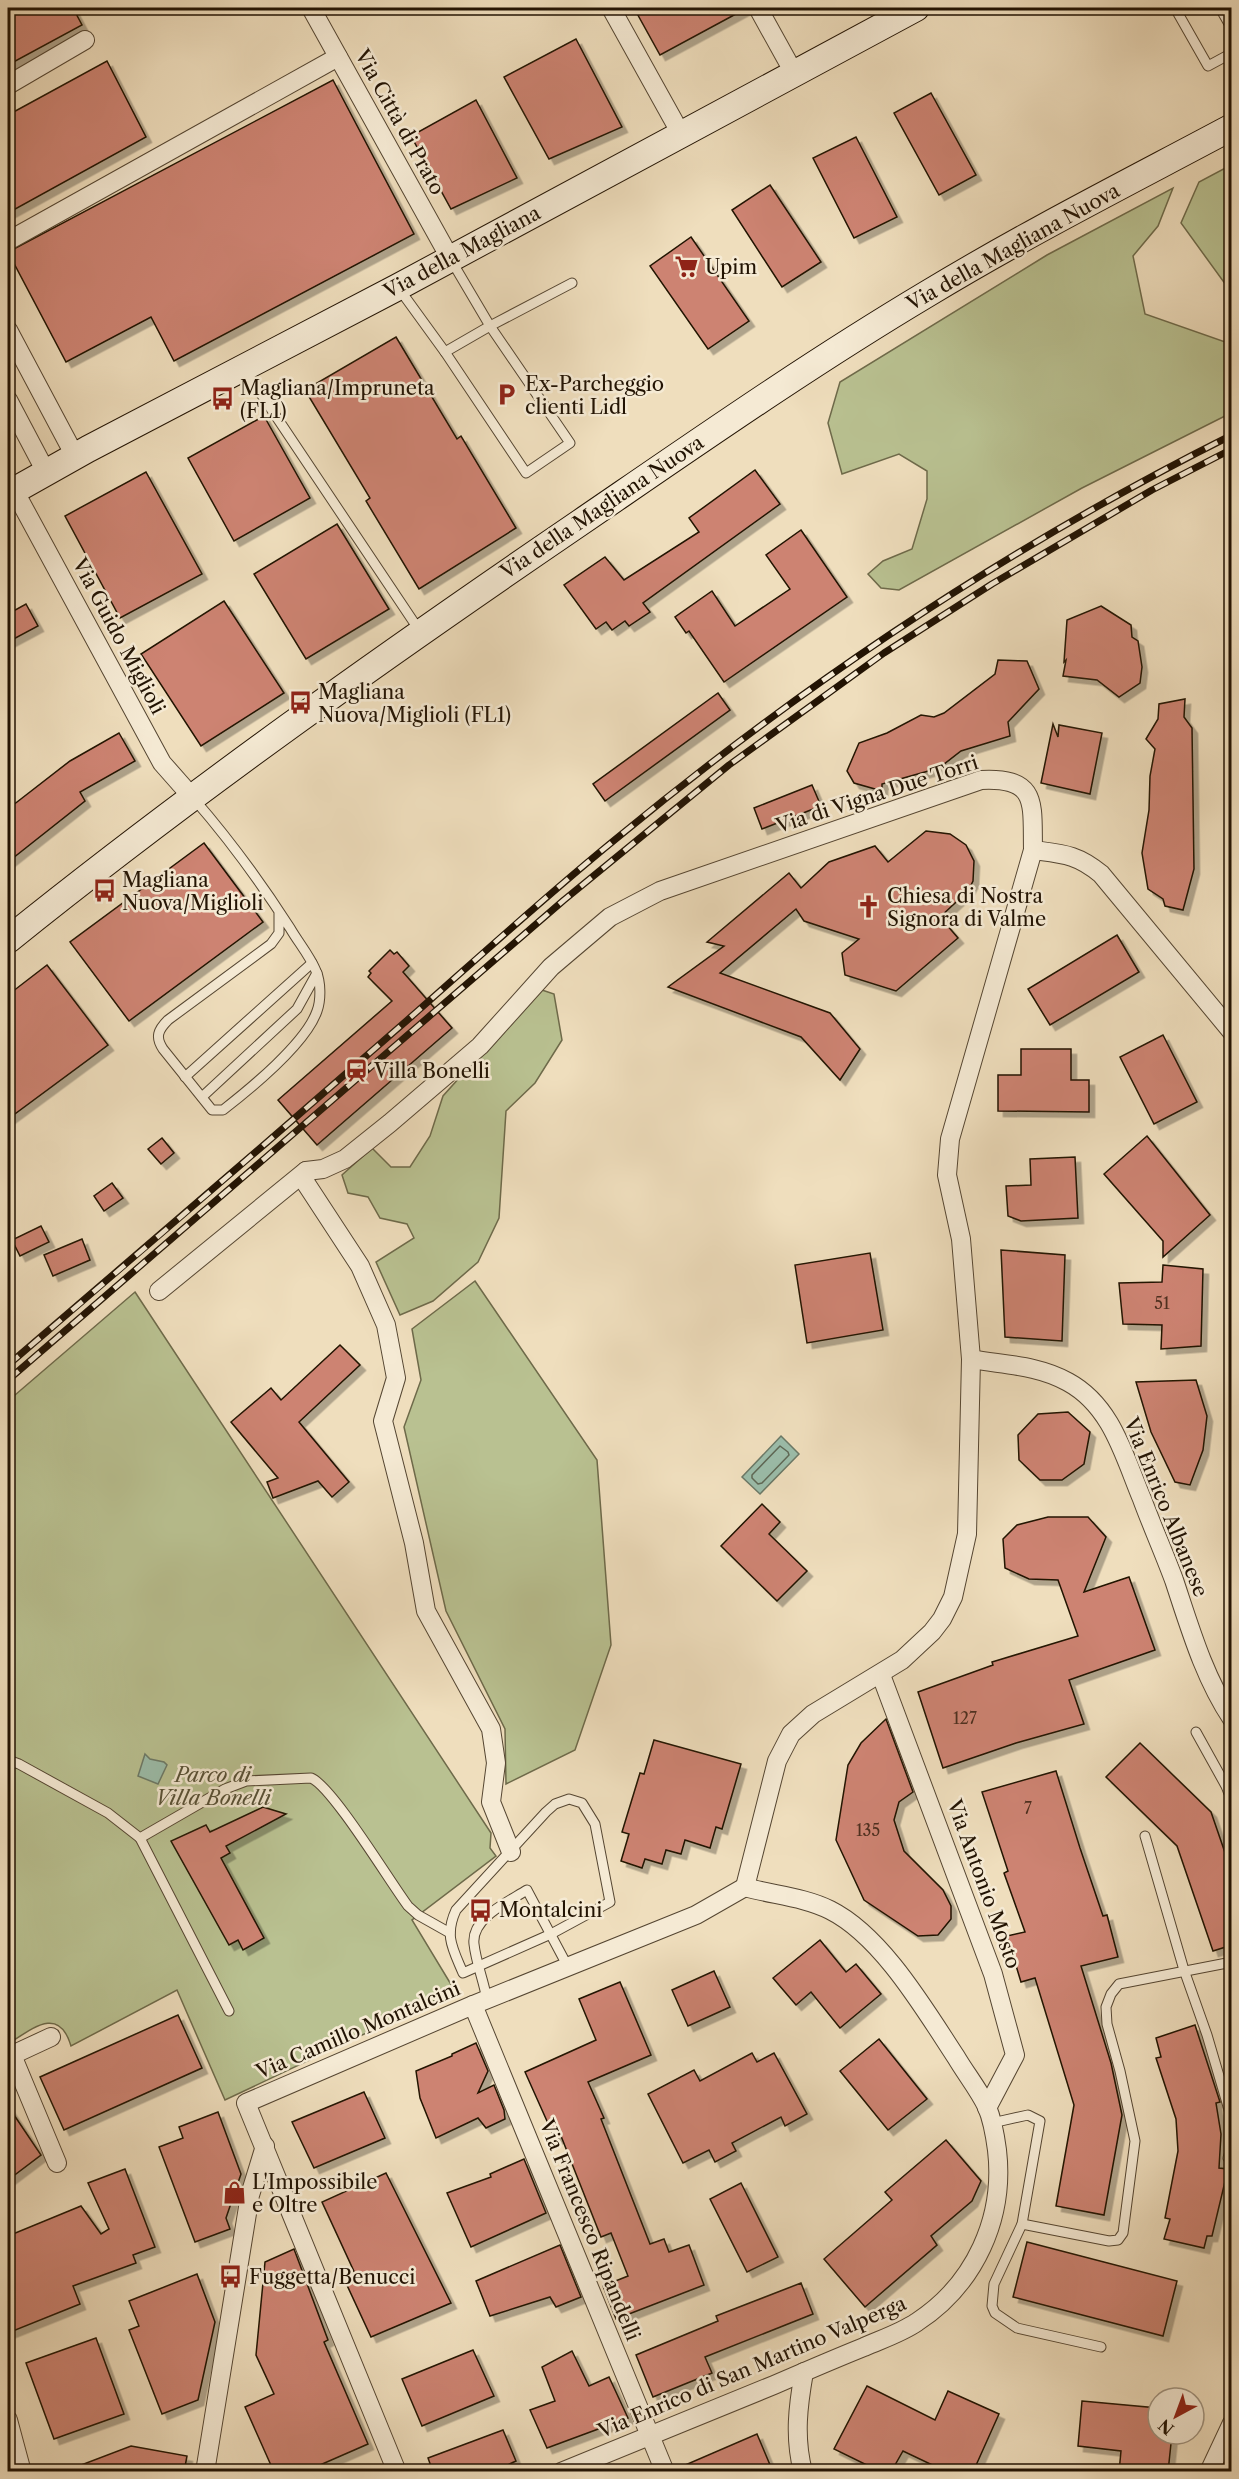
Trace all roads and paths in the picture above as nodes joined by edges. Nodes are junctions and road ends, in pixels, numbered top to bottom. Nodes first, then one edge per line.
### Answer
1 (310, 8) edge
2 (611, 8) edge
3 (758, 8) edge
4 (916, 8) edge
5 (1175, 8) edge
6 (1220, 8) edge
7 (1232, 29) edge
8 (84, 40) dead end
9 (1232, 53) edge
10 (338, 57) junction
11 (794, 73) junction
12 (8, 85) edge
13 (1232, 127) edge
14 (681, 134) junction
15 (8, 241) edge
16 (450, 258) junction
17 (572, 283) dead end
18 (398, 287) junction
19 (490, 326) junction
20 (8, 330) edge
21 (446, 352) junction
22 (244, 367) junction
23 (8, 400) edge
24 (75, 456) junction
25 (46, 472) junction
26 (11, 492) edge
27 (420, 632) junction
28 (192, 797) junction
29 (1033, 849) junction
30 (279, 912) junction
31 (8, 940) edge
32 (312, 963) junction
33 (317, 973) junction
34 (1232, 1032) edge
35 (185, 1077) junction
36 (202, 1097) junction
37 (306, 1171) junction
38 (8, 1220) edge
39 (8, 1225) edge
40 (159, 1291) dead end
41 (971, 1359) junction
42 (881, 1675) junction
43 (1232, 1719) edge
44 (1196, 1732) dead end
45 (8, 1760) edge
46 (1232, 1801) edge
47 (1145, 1836) dead end
48 (140, 1838) junction
49 (512, 1852) junction
50 (745, 1887) junction
51 (450, 1933) junction
52 (551, 1934) junction
53 (1232, 1962) edge
54 (480, 1965) junction
55 (568, 1967) junction
56 (1184, 1970) junction
57 (480, 2002) junction
58 (229, 2011) dead end
59 (51, 2037) dead end
60 (10, 2056) edge
61 (990, 2115) junction
62 (1232, 2120) edge
63 (1232, 2145) edge
64 (265, 2146) junction
65 (1228, 2158) dead end
66 (57, 2163) dead end
67 (1022, 2224) junction
68 (1101, 2347) dead end
69 (804, 2372) junction
70 (8, 2420) edge
71 (1232, 2423) edge
72 (650, 2436) junction
73 (22, 2472) edge
74 (205, 2472) edge
75 (397, 2472) edge
76 (561, 2472) edge
77 (665, 2472) edge
78 (803, 2472) edge
79 (1209, 2472) edge

1 - 10 street, Via Città di Prato
2 - 14 street
3 - 11 street
4 - 11 main road, Via della Magliana
5 - 9 lane
6 - 7 lane
8 - 12 street
10 - 15 street
10 - 16 street, Via Città di Prato
11 - 14 main road, Via della Magliana
13 - 27 main road, Via della Magliana Nuova
14 - 16 main road, Via della Magliana
16 - 18 main road, Via della Magliana
16 - 19 lane
17 - 19 lane
18 - 21 lane
18 - 22 main road, Via della Magliana
19 - 21 lane
19 - 21 lane
20 - 24 street
22 - 24 main road, Via della Magliana
22 - 27 lane
23 - 25 street
24 - 25 main road, Via della Magliana
25 - 26 main road, Via della Magliana
26 - 28 street, Via Guido Miglioli
27 - 28 main road, Via della Magliana Nuova
28 - 30 lane
28 - 31 main road, Via della Magliana Nuova
29 - 34 street
29 - 37 street, Via di Vigna Due Torri
29 - 41 street, Via di Vigna Due Torri
30 - 32 lane
30 - 35 lane
32 - 33 lane
32 - 35 lane
33 - 36 lane
33 - 36 lane
35 - 36 lane
37 - 40 street, Via di Vigna Due Torri
37 - 49 street
38 - 39 lane
41 - 42 street, Via di Vigna Due Torri
41 - 43 street, Via Enrico Albanese
42 - 50 street, Via di Vigna Due Torri
42 - 61 street, Via Antonio Mosto
44 - 46 lane
45 - 48 lane
47 - 56 lane
48 - 51 lane
48 - 58 lane
49 - 51 lane
49 - 52 lane
50 - 55 street, Via Camillo Montalcini
50 - 61 street, Via Enrico di San Martino Valperga
51 - 54 lane
52 - 54 lane
52 - 54 lane, Via Camillo Montalcini
52 - 55 lane, Via Camillo Montalcini
53 - 56 lane
54 - 57 lane, Via Camillo Montalcini
55 - 57 street, Via Camillo Montalcini
56 - 62 lane
56 - 67 lane
57 - 64 street, Via Camillo Montalcini
57 - 72 street, Via Francesco Ripandelli
59 - 60 street
60 - 66 street
61 - 67 lane
61 - 69 street, Via Enrico di San Martino Valperga
63 - 65 lane
64 - 74 street
64 - 75 street
67 - 68 lane
69 - 72 street, Via Enrico di San Martino Valperga
69 - 78 street
70 - 73 street
71 - 79 street
72 - 76 street, Via Enrico di San Martino Valperga
72 - 77 street, Via Francesco Ripandelli

